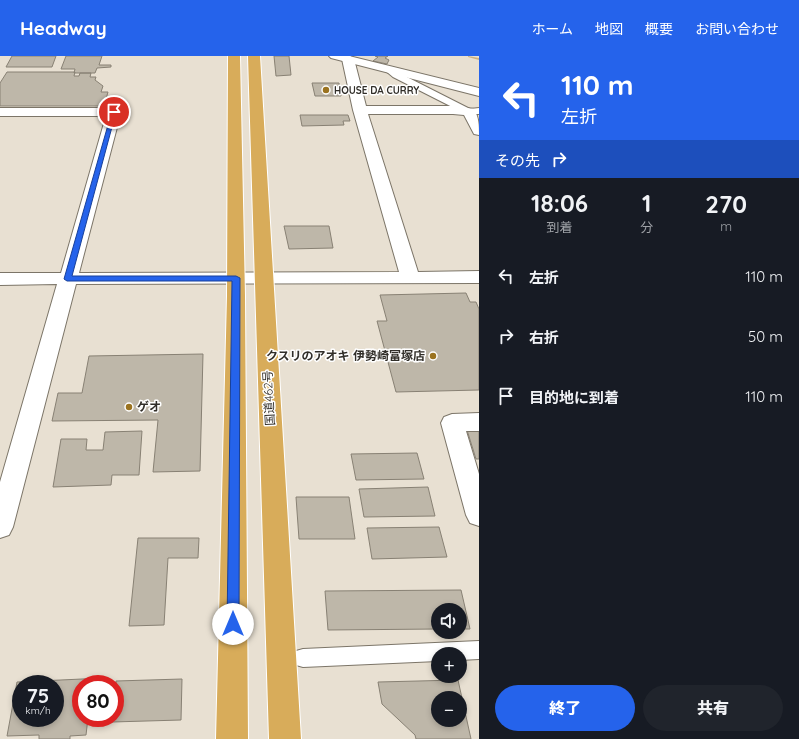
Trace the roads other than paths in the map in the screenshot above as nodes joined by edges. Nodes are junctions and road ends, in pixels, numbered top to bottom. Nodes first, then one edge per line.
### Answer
1 (234, 56) edge
2 (254, 56) edge
3 (335, 56) edge
4 (348, 59) junction
5 (390, 70) junction
6 (479, 92) edge
7 (360, 110) junction
8 (0, 112) edge
9 (474, 112) edge
10 (479, 131) edge
11 (410, 277) junction
12 (479, 277) edge
13 (236, 278) junction
14 (263, 278) junction
15 (0, 279) edge
16 (67, 279) junction
17 (479, 422) edge
18 (479, 515) edge
19 (0, 527) edge
20 (479, 650) edge
21 (303, 658) dead end
22 (232, 739) edge
23 (285, 739) edge

1 - 13 highway
2 - 14 highway, 国道462号
3 - 4 street
4 - 5 street
4 - 7 street
5 - 6 street
5 - 9 lane
7 - 9 street
7 - 11 street
8 - 16 street
9 - 10 street
11 - 12 street
11 - 14 street
13 - 14 street
13 - 16 street
13 - 22 highway
14 - 23 highway, 国道462号
15 - 16 street
16 - 19 street
17 - 18 street
20 - 21 lane

